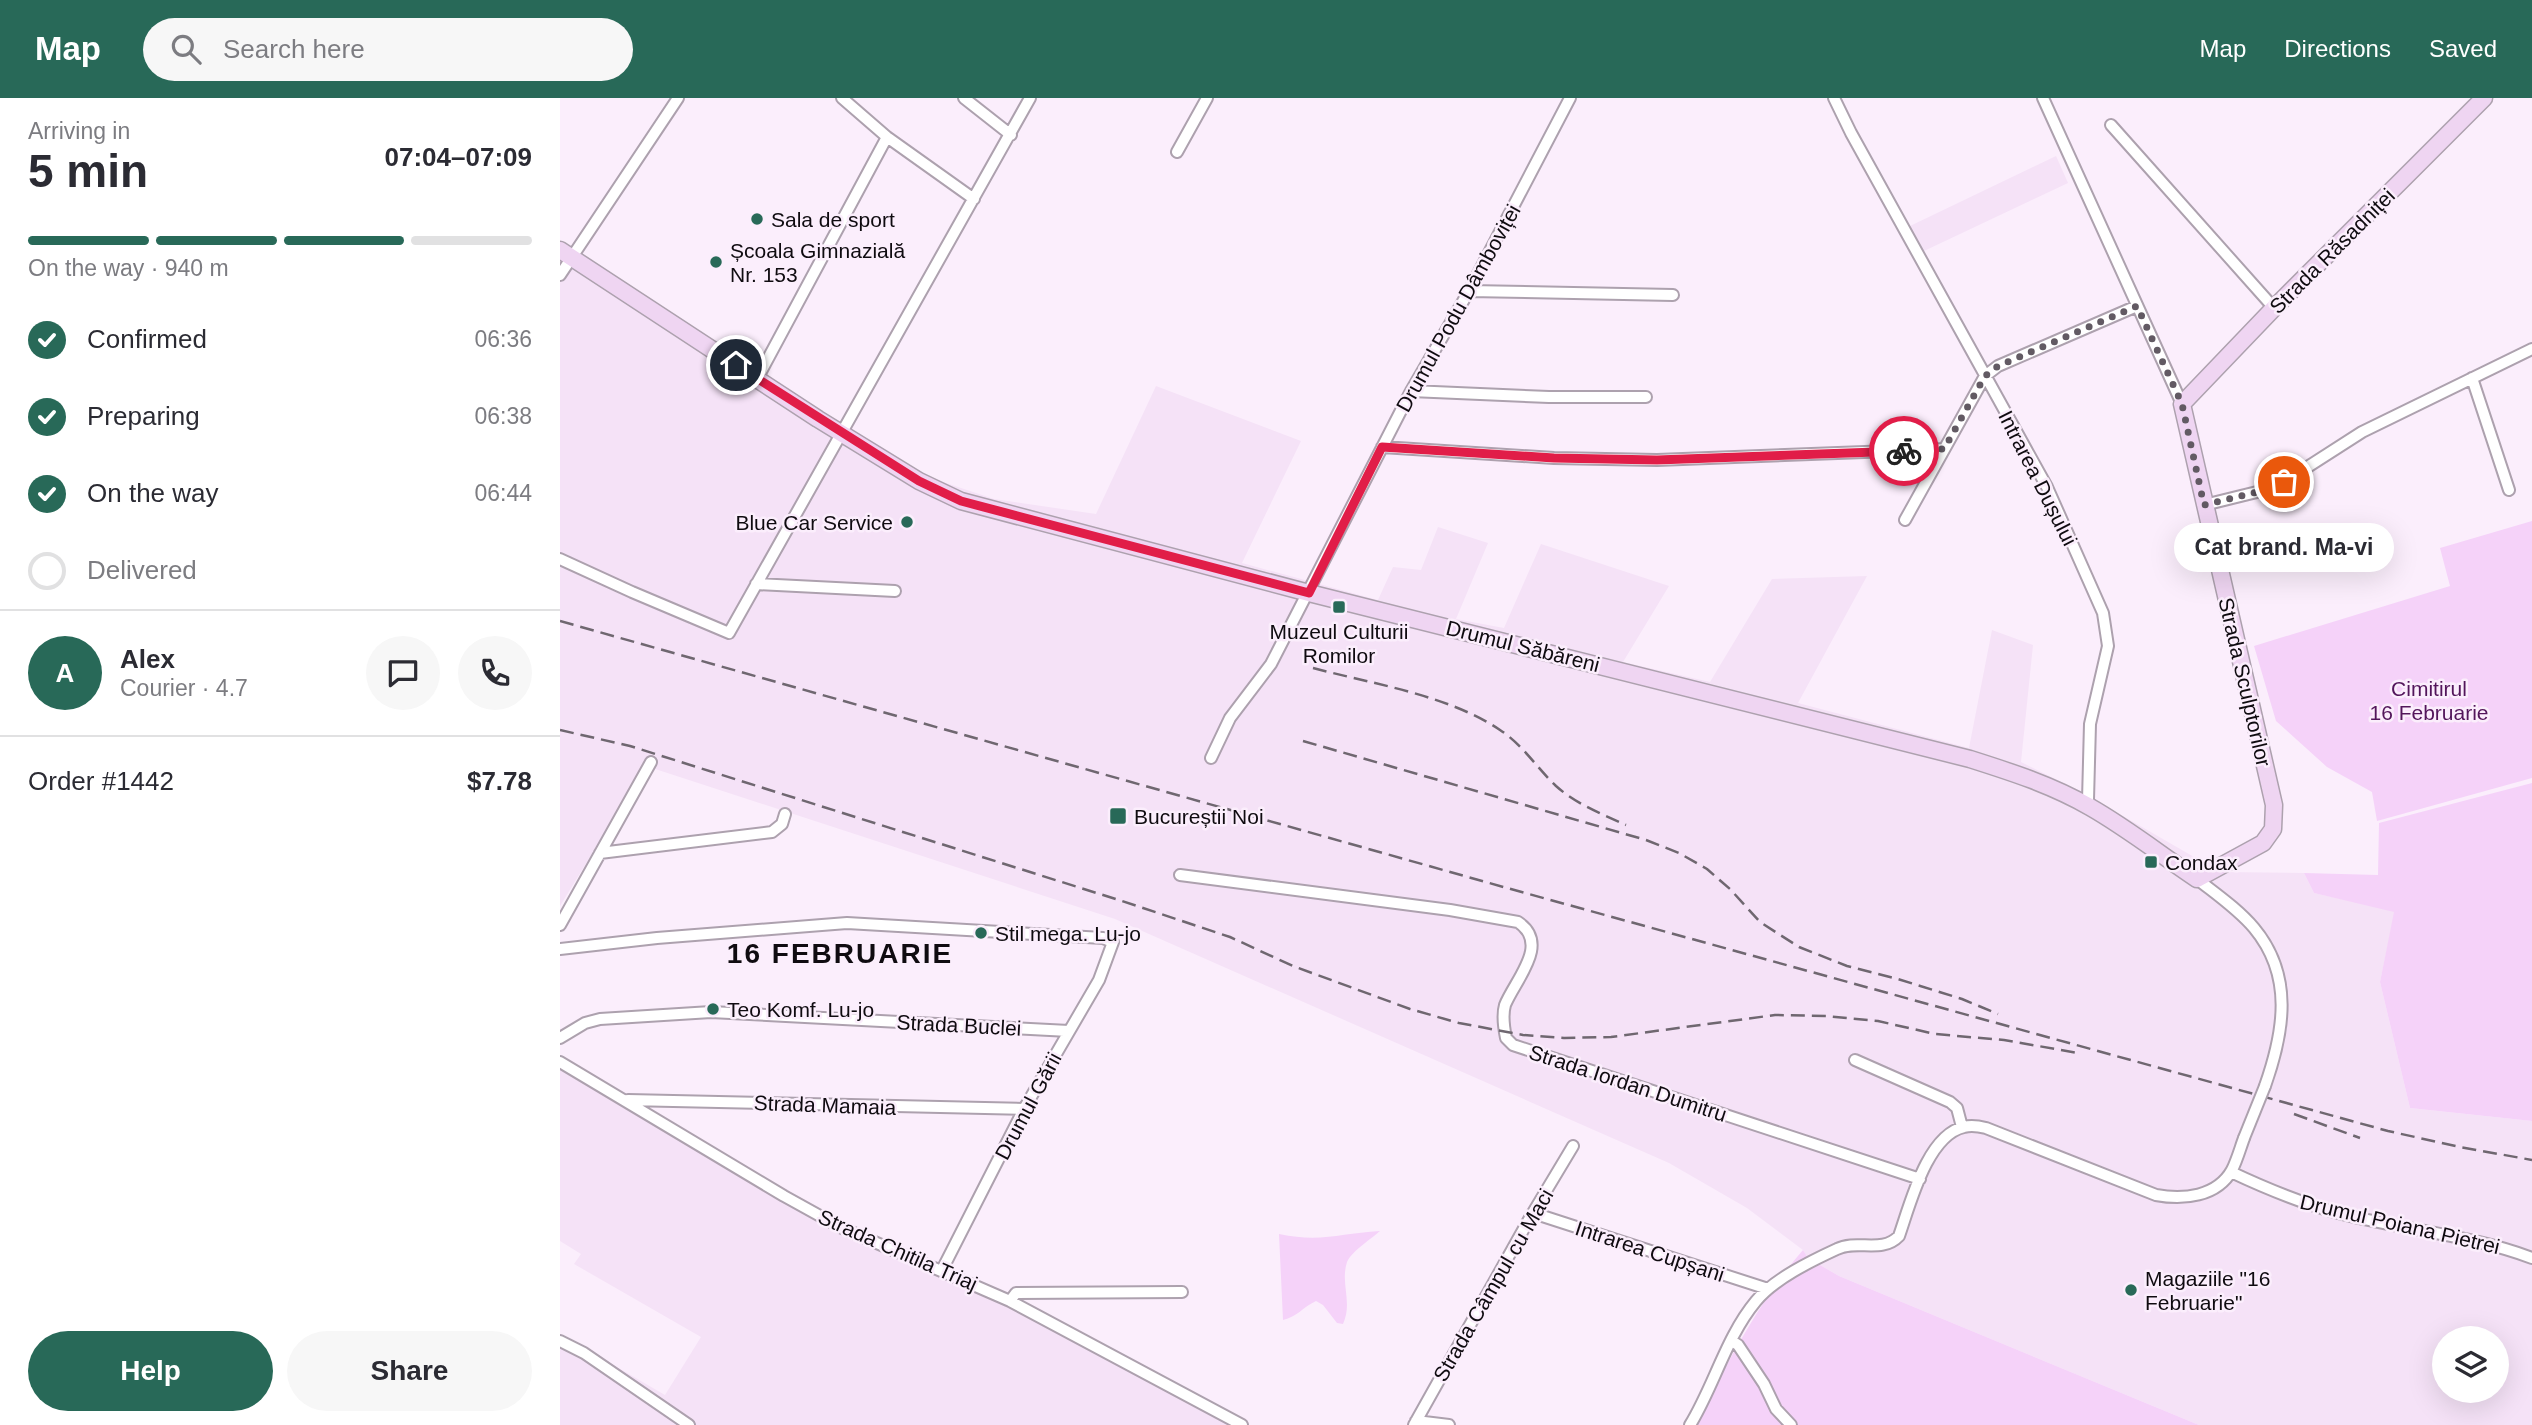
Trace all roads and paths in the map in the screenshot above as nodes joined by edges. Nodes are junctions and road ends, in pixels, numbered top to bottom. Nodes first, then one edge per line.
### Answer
1 (678, 98) edge
2 (842, 98) edge
3 (964, 98) edge
4 (1030, 98) edge
5 (1207, 98) edge
6 (1570, 98) edge
7 (1834, 98) edge
8 (2043, 98) edge
9 (2484, 98) edge
10 (2111, 125) dead end
11 (1011, 135) junction
12 (887, 137) junction
13 (1177, 152) dead end
14 (974, 199) junction
15 (565, 253) edge
16 (560, 275) edge
17 (1469, 291) junction
18 (1673, 295) dead end
19 (2137, 306) junction
20 (2274, 308) junction
21 (2532, 348) edge
22 (1985, 376) junction
23 (2472, 377) junction
24 (757, 379) junction
25 (1411, 391) junction
26 (1646, 397) dead end
27 (2182, 404) junction
28 (840, 432) junction
29 (1382, 447) junction
30 (1944, 449) junction
31 (2509, 490) dead end
32 (2204, 505) junction
33 (1905, 520) dead end
34 (560, 559) edge
35 (756, 584) junction
36 (895, 591) dead end
37 (1309, 593) junction
38 (1211, 758) dead end
39 (651, 762) dead end
40 (2091, 808) junction
41 (785, 814) dead end
42 (600, 853) junction
43 (1180, 875) dead end
44 (2197, 879) junction
45 (560, 925) edge
46 (560, 949) edge
47 (1069, 1031) junction
48 (560, 1038) edge
49 (1855, 1060) dead end
50 (560, 1062) edge
51 (625, 1100) junction
52 (1024, 1109) junction
53 (1962, 1127) junction
54 (1573, 1146) dead end
55 (2231, 1172) junction
56 (1920, 1179) junction
57 (1533, 1213) junction
58 (2532, 1258) edge
59 (942, 1270) junction
60 (1768, 1289) junction
61 (1182, 1292) dead end
62 (1010, 1301) junction
63 (560, 1341) edge
64 (1732, 1341) junction
65 (1415, 1423) edge
66 (689, 1425) edge
67 (1242, 1425) edge
68 (1449, 1425) edge
69 (1690, 1425) edge
70 (1791, 1425) edge

1 - 15 street
2 - 12 street
3 - 11 street
4 - 11 street
5 - 13 street
6 - 17 street, Drumul Podu Dâmboviței
7 - 22 street, Intrarea Dușului
8 - 19 street, Strada Sculptorilor
9 - 20 main road, Strada Răsadniței
10 - 20 street
11 - 14 street
12 - 14 street
12 - 24 street
14 - 28 street
15 - 16 street
15 - 24 main road, Drumul Săbăreni
17 - 18 street
17 - 25 street, Drumul Podu Dâmboviței
19 - 22 street
19 - 27 street, Strada Sculptorilor
20 - 27 main road, Strada Răsadniței
21 - 23 street
22 - 30 street
22 - 40 street, Intrarea Dușului
23 - 31 street
23 - 32 street
24 - 28 main road, Drumul Săbăreni
25 - 26 street
25 - 29 street, Drumul Podu Dâmboviței
27 - 32 main road, Strada Sculptorilor
28 - 35 street
28 - 37 main road, Drumul Săbăreni
29 - 30 street
29 - 37 street, Drumul Podu Dâmboviței
30 - 33 street
32 - 44 main road, Strada Sculptorilor
34 - 35 street
35 - 36 street
37 - 38 street
37 - 40 main road, Drumul Săbăreni
39 - 42 street
40 - 44 main road, Drumul Săbăreni
41 - 42 street
42 - 45 street
43 - 56 street, Strada Iordan Dumitru
44 - 55 street, Drumul Săbăreni, bridge
46 - 47 street, Drumul Gării
47 - 48 street, Strada Buclei
47 - 52 street, Drumul Gării
49 - 53 street
50 - 51 street, Strada Chitila Triaj
51 - 52 street, Strada Mamaia
51 - 59 street, Strada Chitila Triaj
52 - 59 street, Drumul Gării
53 - 55 street
53 - 56 street
54 - 57 street, Strada Câmpul cu Maci
55 - 58 street, Drumul Poiana Pietrei
56 - 60 street
57 - 60 street, Intrarea Cupșani
57 - 65 street, Strada Câmpul cu Maci
59 - 62 street, Strada Chitila Triaj
60 - 64 street
61 - 62 street
62 - 67 street, Strada Chitila Triaj
63 - 66 street
64 - 69 street
64 - 70 street
65 - 68 street

